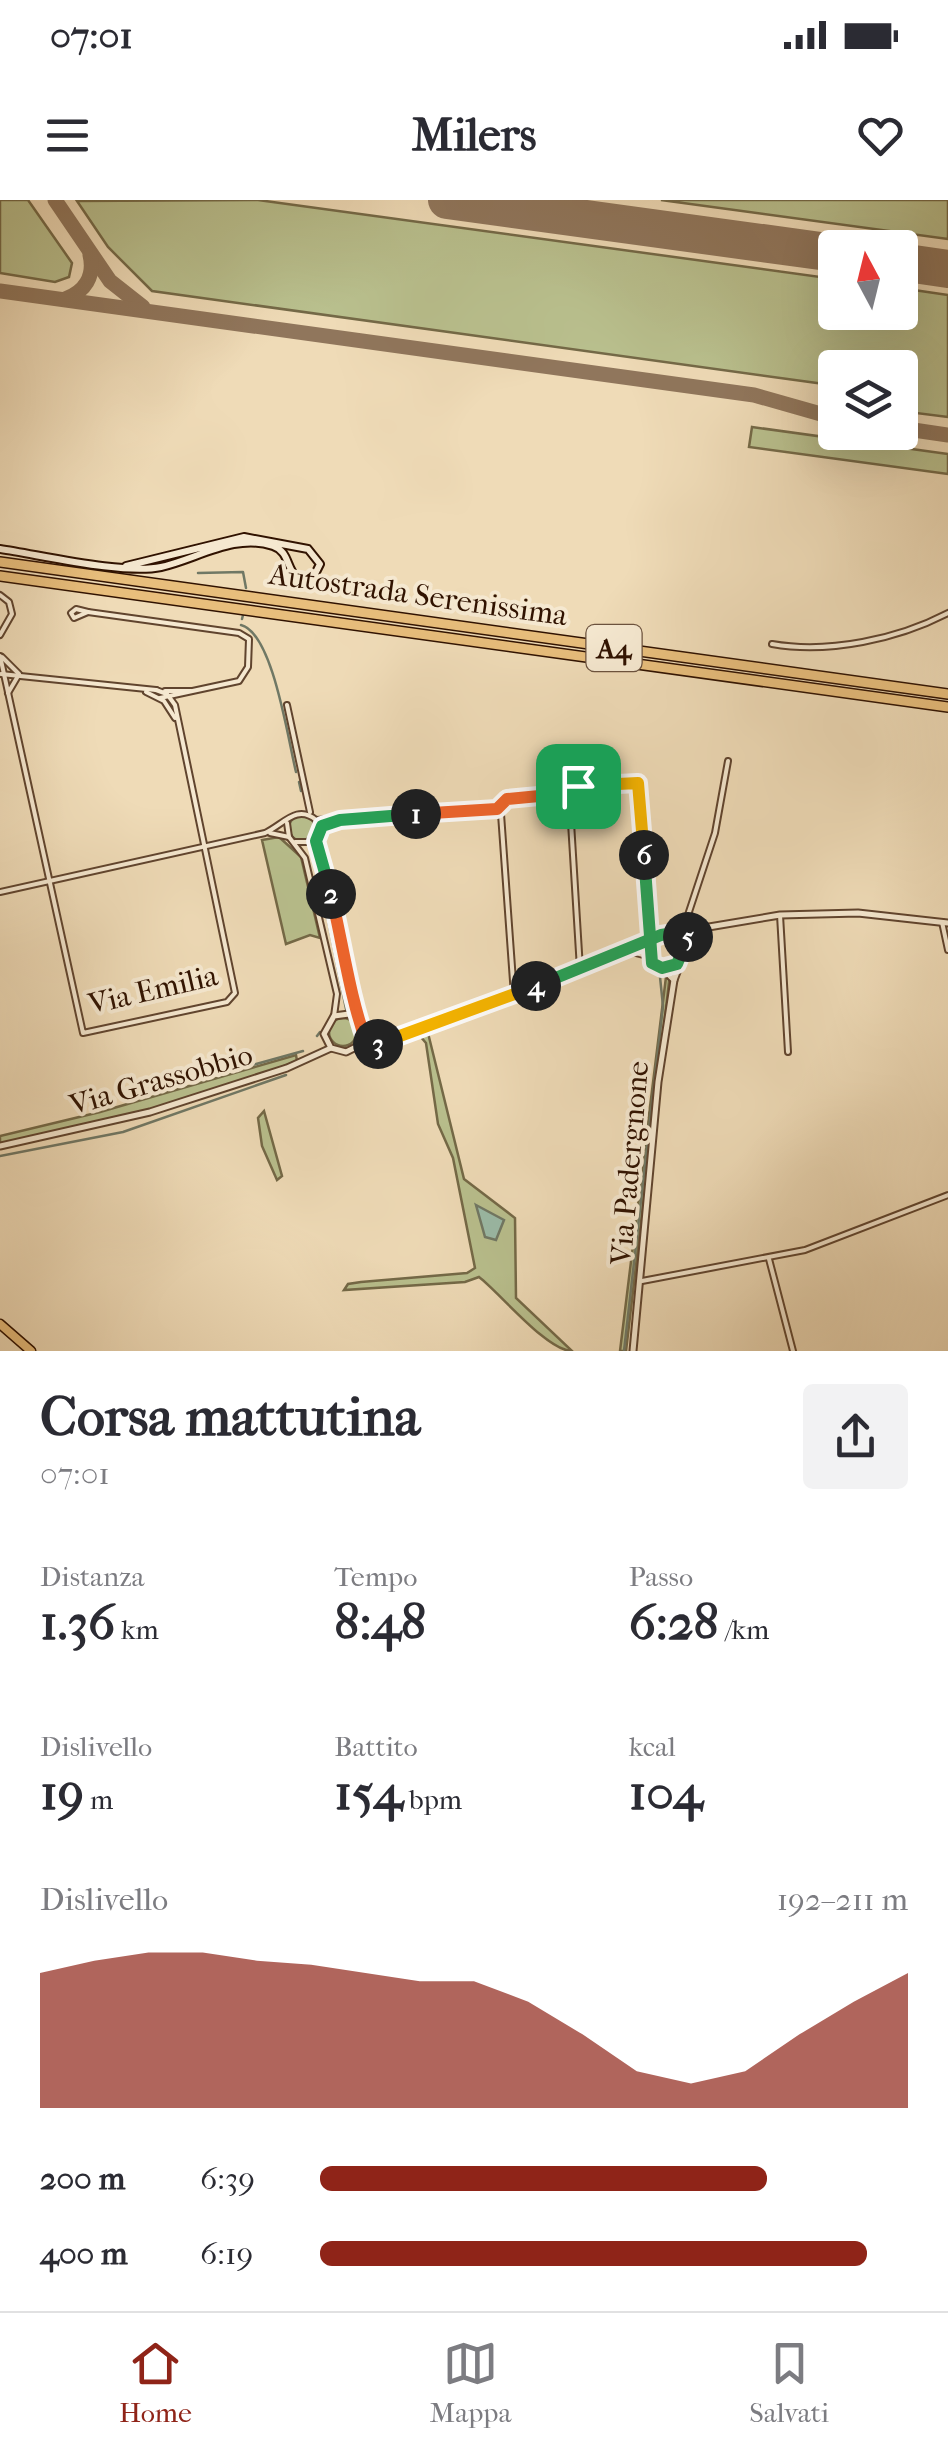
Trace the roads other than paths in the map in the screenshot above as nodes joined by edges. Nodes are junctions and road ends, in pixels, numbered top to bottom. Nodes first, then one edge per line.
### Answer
1 (303, 548) junction
2 (0, 549) edge
3 (0, 562) edge
4 (289, 562) junction
5 (126, 566) junction
6 (0, 576) edge
7 (0, 595) edge
8 (88, 612) dead end
9 (948, 613) edge
10 (2, 631) edge
11 (772, 644) dead end
12 (0, 655) edge
13 (1, 673) edge
14 (20, 674) junction
15 (0, 687) edge
16 (137, 690) junction
17 (156, 690) junction
18 (195, 691) junction
19 (948, 694) edge
20 (170, 697) junction
21 (8, 698) junction
22 (160, 698) junction
23 (288, 704) dead end
24 (948, 706) edge
25 (177, 722) junction
26 (728, 761) dead end
27 (569, 790) junction
28 (308, 802) junction
29 (497, 809) junction
30 (296, 813) junction
31 (311, 815) junction
32 (316, 820) junction
33 (340, 820) junction
34 (287, 822) junction
35 (265, 832) junction
36 (316, 834) junction
37 (289, 837) junction
38 (295, 842) junction
39 (204, 846) junction
40 (48, 881) junction
41 (0, 892) edge
42 (780, 915) junction
43 (687, 923) junction
44 (945, 923) edge
45 (703, 927) junction
46 (684, 932) junction
47 (672, 936) junction
48 (652, 941) junction
49 (688, 943) junction
50 (948, 950) edge
51 (626, 951) junction
52 (649, 956) junction
53 (681, 958) junction
54 (662, 968) junction
55 (580, 969) junction
56 (674, 980) junction
57 (514, 995) junction
58 (334, 1016) junction
59 (354, 1016) junction
60 (363, 1033) junction
61 (324, 1034) junction
62 (358, 1046) junction
63 (370, 1046) junction
64 (331, 1048) junction
65 (788, 1052) dead end
66 (314, 1054) junction
67 (0, 1146) edge
68 (948, 1195) edge
69 (769, 1260) junction
70 (642, 1281) junction
71 (0, 1324) edge
72 (32, 1351) edge
73 (634, 1351) edge
74 (793, 1351) edge

1 - 4 main road
1 - 4 main road
1 - 5 main road
2 - 5 main road
3 - 19 highway, Autostrada Serenissima / A4
4 - 5 main road
6 - 24 highway, Autostrada Serenissima / A4
7 - 10 street
8 - 18 street
9 - 11 street
12 - 13 street
12 - 14 street
13 - 14 street
13 - 21 street
14 - 16 street
14 - 21 street
15 - 21 street
16 - 17 street
16 - 22 street
17 - 18 street
17 - 20 street
18 - 20 street
20 - 22 street
20 - 25 street
21 - 40 street
22 - 25 street
23 - 28 street
25 - 39 street
26 - 43 street
27 - 29 street
27 - 48 street
27 - 55 street
28 - 30 street
28 - 31 street
29 - 33 street
29 - 57 street
30 - 31 street
30 - 34 street
31 - 32 street
32 - 33 street
32 - 36 street
33 - 36 street
34 - 35 street
34 - 37 street
35 - 37 street
35 - 39 street
36 - 38 street
36 - 59 street
37 - 38 street
38 - 58 street
39 - 40 street
39 - 40 street, Via Emilia
40 - 41 street
42 - 44 street
42 - 45 street
42 - 65 street
43 - 45 street
43 - 46 street
44 - 50 street
45 - 46 street
45 - 49 street, Via Padergnone
46 - 47 street
46 - 49 street
47 - 48 street
47 - 53 street
48 - 51 street
48 - 52 street
49 - 53 street, Via Padergnone
51 - 52 street
51 - 55 street
52 - 54 street
53 - 54 street
53 - 56 street, Via Padergnone
54 - 56 street
55 - 57 street
56 - 70 street, Via Padergnone
57 - 63 street
58 - 59 street
58 - 61 street
59 - 60 street
60 - 62 street
60 - 63 street
61 - 64 street
61 - 66 street
62 - 63 street
62 - 64 street
64 - 66 street, Via Grassobbio
66 - 67 street, Via Grassobbio
68 - 69 street
69 - 70 street
69 - 74 street
70 - 73 street, Via Padergnone
71 - 72 highway

